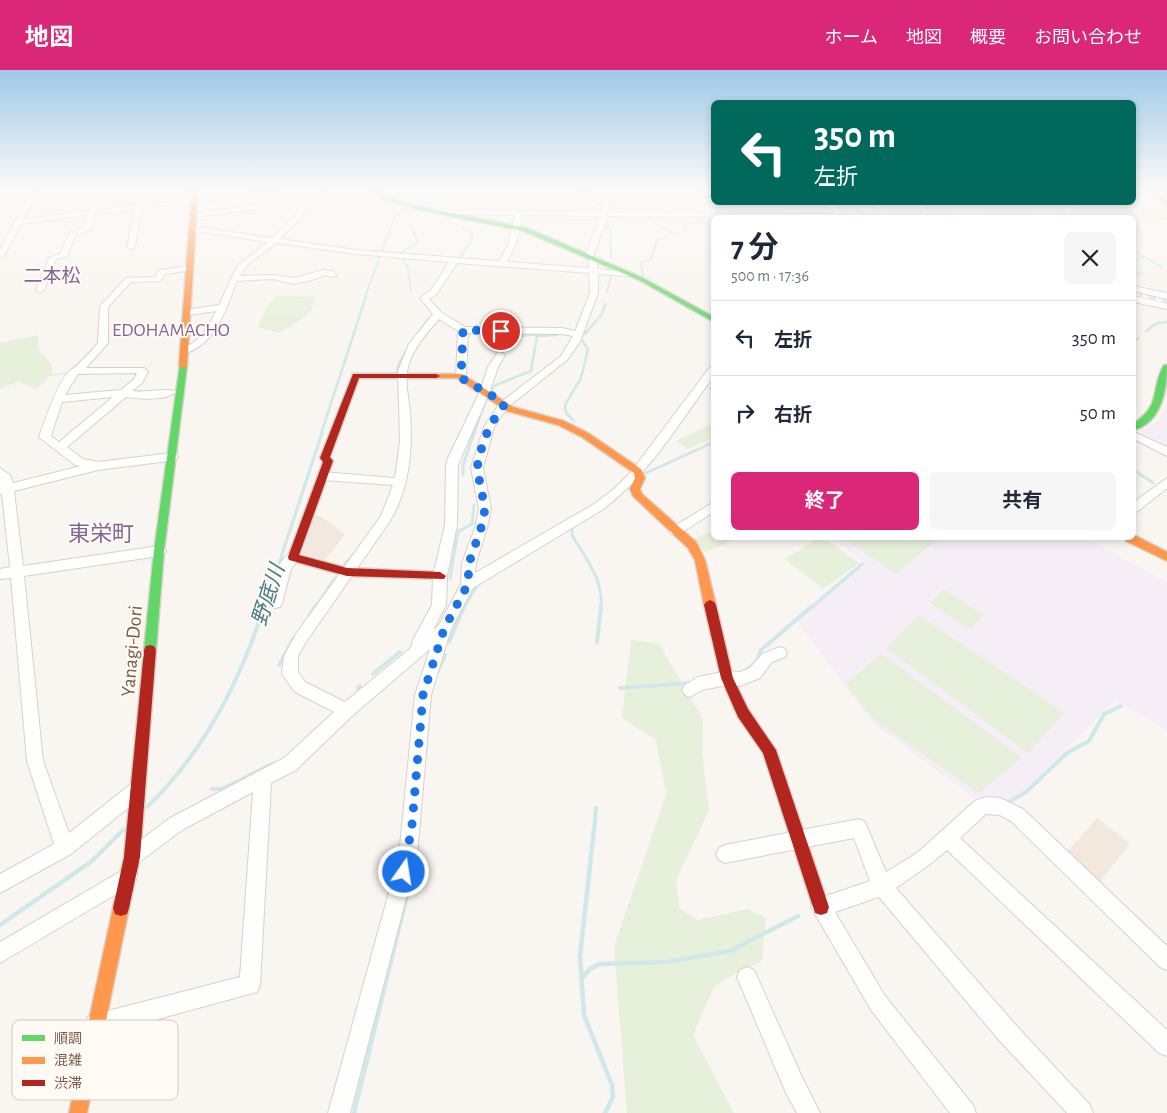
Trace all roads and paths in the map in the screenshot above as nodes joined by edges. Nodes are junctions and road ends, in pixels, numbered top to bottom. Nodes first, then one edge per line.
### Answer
1 (9, 238) edge
2 (71, 238) edge
3 (132, 238) edge
4 (193, 238) edge
5 (253, 238) edge
6 (277, 238) edge
7 (513, 238) edge
8 (544, 238) edge
9 (598, 238) edge
10 (274, 240) junction
11 (130, 247) dead end
12 (0, 256) edge
13 (593, 257) junction
14 (455, 259) junction
15 (502, 263) junction
16 (190, 268) junction
17 (594, 271) junction
18 (629, 274) junction
19 (332, 275) dead end
20 (235, 279) junction
21 (1136, 289) edge
22 (40, 290) dead end
23 (1167, 296) edge
24 (1136, 299) edge
25 (1167, 306) edge
26 (222, 307) junction
27 (188, 312) junction
28 (438, 314) junction
29 (711, 318) edge
30 (463, 330) junction
31 (576, 334) junction
32 (185, 350) junction
33 (500, 355) dead end
34 (1167, 366) edge
35 (78, 371) junction
36 (711, 374) edge
37 (402, 377) junction
38 (461, 378) junction
39 (172, 392) dead end
40 (485, 392) junction
41 (123, 393) junction
42 (58, 399) junction
43 (504, 405) junction
44 (1136, 426) edge
45 (1136, 436) edge
46 (59, 448) junction
47 (1167, 452) edge
48 (172, 457) junction
49 (98, 466) junction
50 (638, 471) junction
51 (0, 472) edge
52 (323, 476) junction
53 (400, 482) junction
54 (1167, 482) edge
55 (4, 489) edge
56 (1136, 506) edge
57 (711, 508) edge
58 (674, 531) junction
59 (1134, 540) edge
60 (159, 552) junction
61 (293, 557) junction
62 (1167, 557) edge
63 (17, 571) junction
64 (347, 572) junction
65 (0, 574) edge
66 (440, 576) junction
67 (468, 584) junction
68 (275, 602) dead end
69 (444, 629) junction
70 (417, 651) junction
71 (780, 653) dead end
72 (727, 678) junction
73 (690, 690) dead end
74 (346, 711) junction
75 (263, 778) junction
76 (136, 796) junction
77 (947, 838) junction
78 (800, 840) junction
79 (65, 848) junction
80 (132, 852) junction
81 (725, 854) dead end
82 (128, 876) junction
83 (0, 884) edge
84 (882, 886) junction
85 (821, 907) junction
86 (0, 953) edge
87 (1167, 960) edge
88 (747, 977) dead end
89 (97, 1020) edge
90 (115, 1020) edge
91 (1167, 1045) edge
92 (81, 1100) edge
93 (78, 1113) edge
94 (339, 1113) edge
95 (809, 1113) edge
96 (965, 1113) edge
97 (1082, 1113) edge

1 - 12 street
2 - 22 street
3 - 11 street
4 - 16 street, Yanagi-Dori
5 - 10 street
6 - 10 street
7 - 15 street
8 - 13 street
9 - 13 street
10 - 14 street
10 - 20 street
13 - 17 street
13 - 18 street
14 - 15 street
14 - 28 street
15 - 17 street
16 - 27 street, Yanagi-Dori
16 - 35 street
17 - 18 street
17 - 31 street
18 - 29 street
19 - 20 street
20 - 26 street
21 - 23 street
24 - 25 street
26 - 27 street
26 - 32 street
27 - 32 street, Yanagi-Dori
28 - 30 street
28 - 37 street
30 - 31 street
30 - 38 street
31 - 43 street
32 - 48 street, Yanagi-Dori
33 - 40 street
34 - 44 street
35 - 41 street
35 - 42 street
36 - 50 street
37 - 38 street
37 - 52 street
37 - 53 street
38 - 40 street
39 - 41 street
40 - 43 street
40 - 66 street
41 - 42 street
41 - 46 street
42 - 46 street
43 - 50 street
43 - 67 street
45 - 47 street
46 - 49 street
48 - 49 street
48 - 60 street, Yanagi-Dori
49 - 55 street
50 - 58 street
50 - 67 street
51 - 55 street
52 - 53 street
52 - 61 street
53 - 64 street
54 - 56 street
55 - 63 street
57 - 58 street
58 - 72 street
59 - 62 street
60 - 63 street
60 - 76 street, Yanagi-Dori
61 - 64 street
61 - 68 street
63 - 65 street
63 - 79 street
64 - 66 street
64 - 74 street
66 - 70 street
67 - 69 street
69 - 70 street
69 - 94 street
70 - 74 street
71 - 72 street
72 - 73 street
72 - 78 street
74 - 75 street
75 - 80 street
75 - 90 street
76 - 79 street
76 - 80 street, Yanagi-Dori
77 - 84 street
77 - 87 street
77 - 91 street
78 - 81 street
78 - 84 street
78 - 85 street
79 - 83 street
80 - 82 street, Yanagi-Dori
82 - 86 street
82 - 89 street, Yanagi-Dori
84 - 85 street
84 - 97 street
85 - 96 street
88 - 95 street
92 - 93 street, Yanagi-Dori

